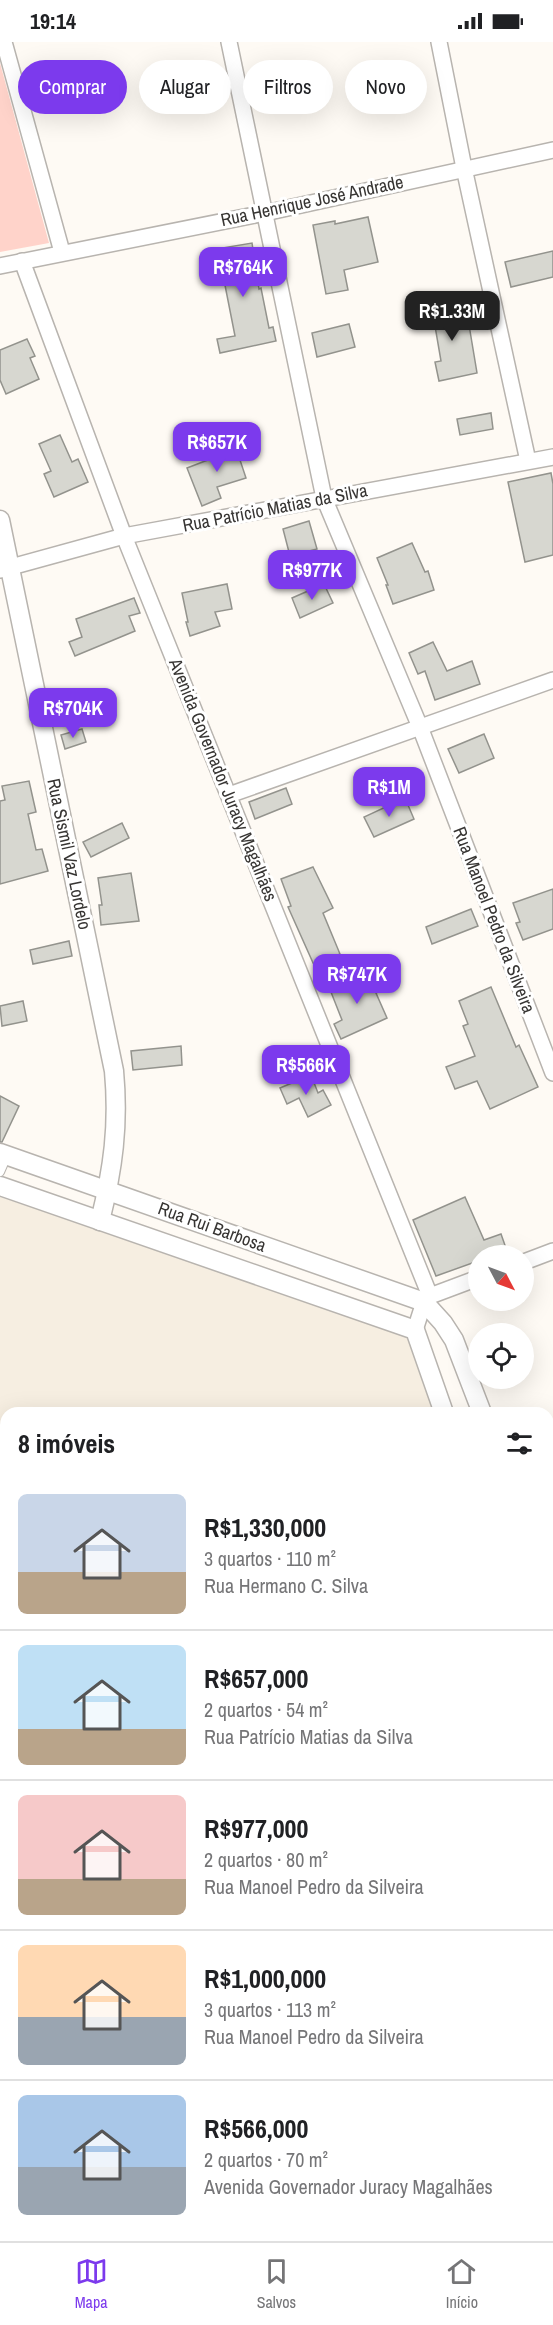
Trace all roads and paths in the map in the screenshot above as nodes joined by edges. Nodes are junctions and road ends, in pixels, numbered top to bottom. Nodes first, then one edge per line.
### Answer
1 (4, 42) edge
2 (229, 42) edge
3 (439, 42) edge
4 (553, 150) edge
5 (464, 168) junction
6 (266, 213) junction
7 (62, 252) junction
8 (22, 261) junction
9 (0, 266) edge
10 (553, 457) edge
11 (528, 461) junction
12 (324, 498) junction
13 (0, 520) edge
14 (124, 536) junction
15 (5, 568) edge
16 (553, 680) edge
17 (420, 728) junction
18 (229, 795) junction
19 (553, 1073) edge
20 (2, 1160) edge
21 (0, 1186) edge
22 (108, 1190) junction
23 (100, 1221) junction
24 (553, 1251) edge
25 (534, 1258) edge
26 (468, 1282) edge
27 (427, 1299) junction
28 (415, 1330) junction
29 (442, 1407) edge
30 (480, 1407) edge

1 - 7 street
2 - 6 street, Rua Manoel Pedro da Silveira
3 - 5 street
4 - 5 street, Rua Henrique José Andrade
5 - 6 street, Rua Henrique José Andrade
5 - 11 street
6 - 7 street, Rua Henrique José Andrade
6 - 12 street, Rua Manoel Pedro da Silveira
7 - 8 street, Rua Henrique José Andrade
8 - 9 street, Rua Henrique José Andrade
8 - 14 street, Avenida Governador Juracy Magalhães
10 - 11 street, Rua Patrício Matias da Silva
11 - 12 street, Rua Patrício Matias da Silva
12 - 14 street, Rua Patrício Matias da Silva
12 - 17 street, Rua Manoel Pedro da Silveira
13 - 15 street, Rua Sismil Vaz Lordelo
14 - 15 street, Rua Patrício Matias da Silva
14 - 18 street, Avenida Governador Juracy Magalhães
15 - 22 street, Rua Sismil Vaz Lordelo
16 - 17 street
17 - 18 street
17 - 19 street, Rua Manoel Pedro da Silveira
18 - 27 street, Avenida Governador Juracy Magalhães
20 - 22 street, Rua Rui Barbosa
21 - 23 street, Rua Rui Barbosa
22 - 23 street, Rua Sismil Vaz Lordelo
22 - 27 street, Rua Rui Barbosa
23 - 28 street, Rua Rui Barbosa
24 - 25 street
26 - 27 street
27 - 28 street
27 - 30 street
28 - 29 street

